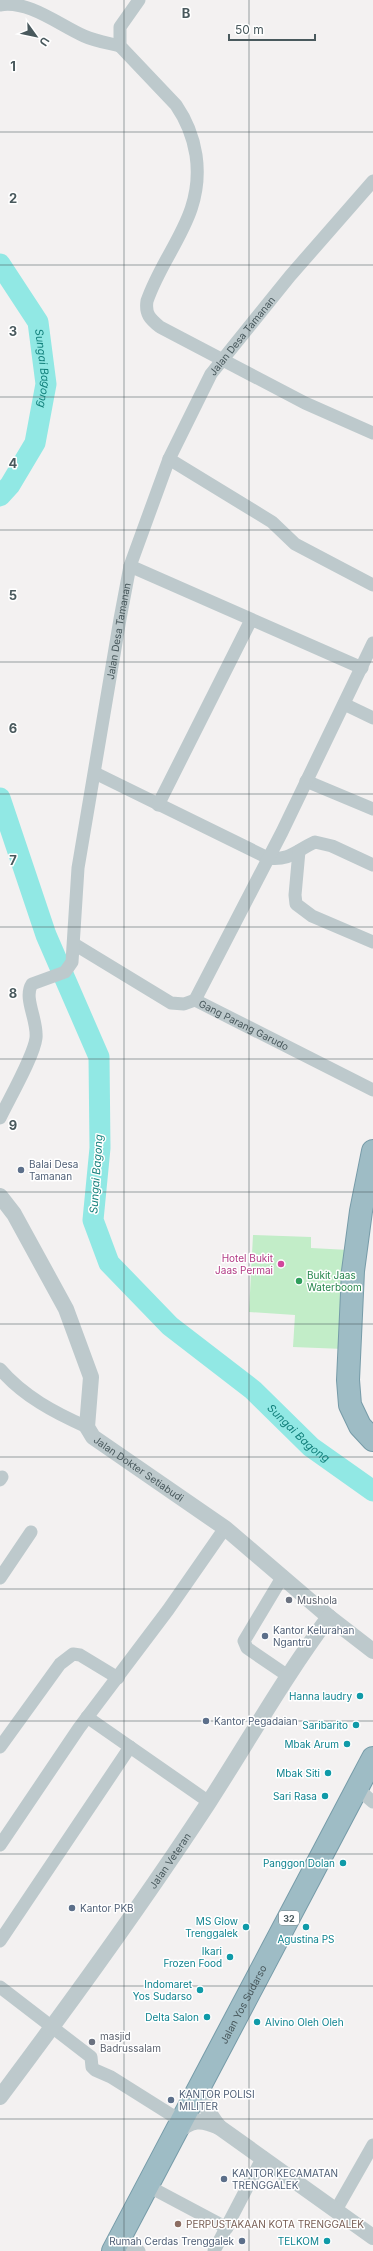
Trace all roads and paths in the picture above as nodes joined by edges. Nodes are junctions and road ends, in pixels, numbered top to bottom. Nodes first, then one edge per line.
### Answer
1 (139, 0) edge
2 (0, 5) edge
3 (120, 46) junction
4 (373, 182) edge
5 (223, 360) junction
6 (373, 433) edge
7 (169, 459) junction
8 (130, 566) junction
9 (373, 585) edge
10 (250, 620) junction
11 (373, 643) edge
12 (362, 668) junction
13 (344, 704) junction
14 (373, 718) edge
15 (95, 773) junction
16 (306, 781) junction
17 (158, 805) junction
18 (373, 809) edge
19 (299, 851) junction
20 (268, 858) junction
21 (373, 866) edge
22 (373, 942) edge
23 (74, 944) junction
24 (195, 1000) junction
25 (373, 1090) edge
26 (6, 1092) edge
27 (0, 1118) edge
28 (373, 1151) edge
29 (1, 1200) edge
30 (0, 1369) edge
31 (87, 1427) junction
32 (373, 1440) edge
33 (225, 1528) junction
34 (31, 1532) dead end
35 (283, 1576) junction
36 (0, 1578) edge
37 (329, 1617) junction
38 (373, 1651) edge
39 (288, 1676) junction
40 (118, 1678) junction
41 (87, 1717) junction
42 (130, 1746) junction
43 (0, 1747) edge
44 (373, 1758) edge
45 (365, 1796) edge
46 (209, 1802) junction
47 (0, 1845) edge
48 (0, 1941) edge
49 (0, 1987) edge
50 (52, 2028) junction
51 (205, 2077) junction
52 (0, 2097) edge
53 (219, 2126) junction
54 (178, 2127) junction
55 (373, 2145) edge
56 (263, 2157) junction
57 (148, 2186) junction
58 (336, 2210) junction
59 (227, 2228) junction
60 (373, 2237) edge
61 (116, 2245) edge
62 (139, 2251) edge
63 (214, 2251) edge

1 - 3 street
2 - 3 street
3 - 5 street
4 - 5 street, Jalan Desa Tamanan
5 - 6 street
5 - 7 street, Jalan Desa Tamanan
7 - 8 street, Jalan Desa Tamanan
7 - 9 street
8 - 10 street
8 - 15 street, Jalan Desa Tamanan
10 - 12 street
10 - 17 street
11 - 12 street
12 - 13 street
13 - 14 street
13 - 16 street
15 - 17 street
15 - 23 street, Jalan Desa Tamanan
16 - 18 street
16 - 20 street
17 - 20 street
19 - 20 street
19 - 21 street
19 - 22 street
20 - 24 street
23 - 24 street, Gang Parang Garudo
23 - 26 street, Jalan Desa Tamanan
24 - 25 street, Gang Parang Garudo
26 - 27 street, Jalan Desa Tamanan
28 - 32 highway
29 - 31 street, Jalan Dokter Setiabudi
30 - 31 street
31 - 33 street, Jalan Dokter Setiabudi
33 - 35 street, Jalan Dokter Setiabudi
33 - 40 street
34 - 36 street
35 - 37 street, Jalan Dokter Setiabudi
35 - 39 street
37 - 38 street, Jalan Dokter Setiabudi
37 - 39 street, Jalan Veteran
39 - 46 street, Jalan Veteran
40 - 41 street
40 - 43 street
41 - 42 street
41 - 47 street
42 - 46 street
42 - 48 street
44 - 45 highway, Jalan Yos Sudarso / 32
45 - 51 highway, Jalan Yos Sudarso / 32
46 - 50 street, Jalan Veteran
49 - 50 street
50 - 52 street, Jalan Veteran
50 - 54 street
51 - 53 street
51 - 54 highway, Jalan Yos Sudarso / 32
53 - 54 street
53 - 56 street
54 - 57 highway, Jalan Yos Sudarso / 32
55 - 58 street
56 - 58 street
56 - 59 street
57 - 59 street
57 - 61 highway, Jalan Yos Sudarso / 32
58 - 60 street
59 - 63 street
61 - 62 street

